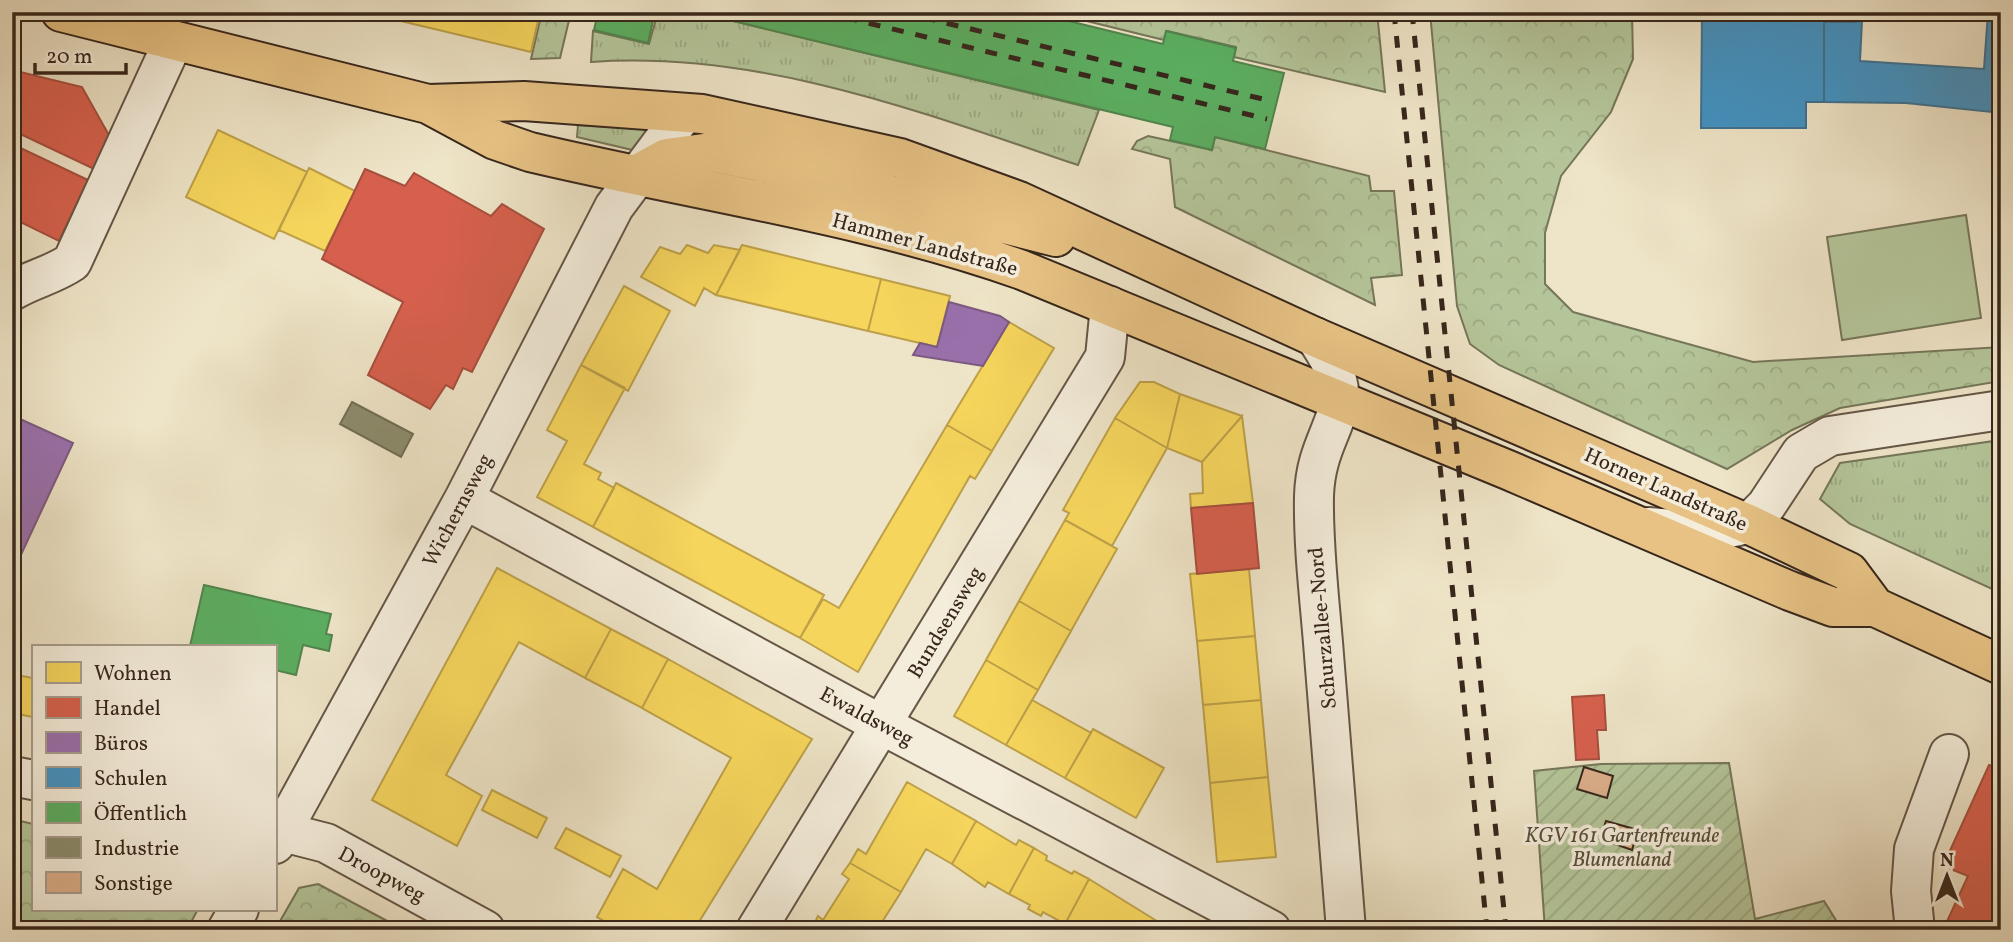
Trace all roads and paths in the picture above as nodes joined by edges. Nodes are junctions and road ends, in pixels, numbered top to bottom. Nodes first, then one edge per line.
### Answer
1 (61, 12) edge
2 (173, 42) junction
3 (428, 104) junction
4 (684, 113) junction
5 (636, 175) junction
6 (1155, 263) junction
7 (12, 291) edge
8 (1110, 306) junction
9 (1315, 337) junction
10 (1441, 391) joint
11 (1341, 402) junction
12 (2001, 410) edge
13 (1447, 445) joint
14 (464, 499) junction
15 (1748, 524) junction
16 (1640, 527) junction
17 (1875, 607) junction
18 (2001, 665) edge
19 (882, 725) junction
20 (1949, 754) dead end
21 (12, 776) edge
22 (32, 780) edge
23 (277, 835) edge
24 (238, 911) edge
25 (228, 930) edge
26 (485, 930) edge
27 (756, 930) edge
28 (1272, 930) edge
29 (1346, 930) edge
30 (1915, 930) edge

1 - 2 main road, Hammer Landstraße
2 - 3 main road, Hammer Landstraße
2 - 7 street
3 - 4 main road, Hammer Landstraße
3 - 5 main road, Hammer Landstraße
4 - 5 street, Wichernsweg
4 - 6 main road, Hammer Landstraße
5 - 6 main road
5 - 8 main road, Hammer Landstraße
5 - 14 street, Wichernsweg
6 - 9 main road, Hammer Landstraße
8 - 11 main road, Hammer Landstraße
8 - 19 street, Bundsensweg
9 - 10 main road, Hammer Landstraße
9 - 11 street
10 - 15 main road, Horner Landstraße
11 - 13 main road, Hammer Landstraße
11 - 29 street, Schurzallee-Nord
12 - 15 street
13 - 16 main road, Horner Landstraße
14 - 19 street, Ewaldsweg
14 - 23 street, Wichernsweg
15 - 16 street
15 - 17 main road, Horner Landstraße
16 - 17 main road, Horner Landstraße
17 - 18 main road, Horner Landstraße
19 - 27 street, Bundsensweg
19 - 28 street, Ewaldsweg
20 - 30 street
21 - 22 street
23 - 26 street, Droopweg
24 - 25 street

